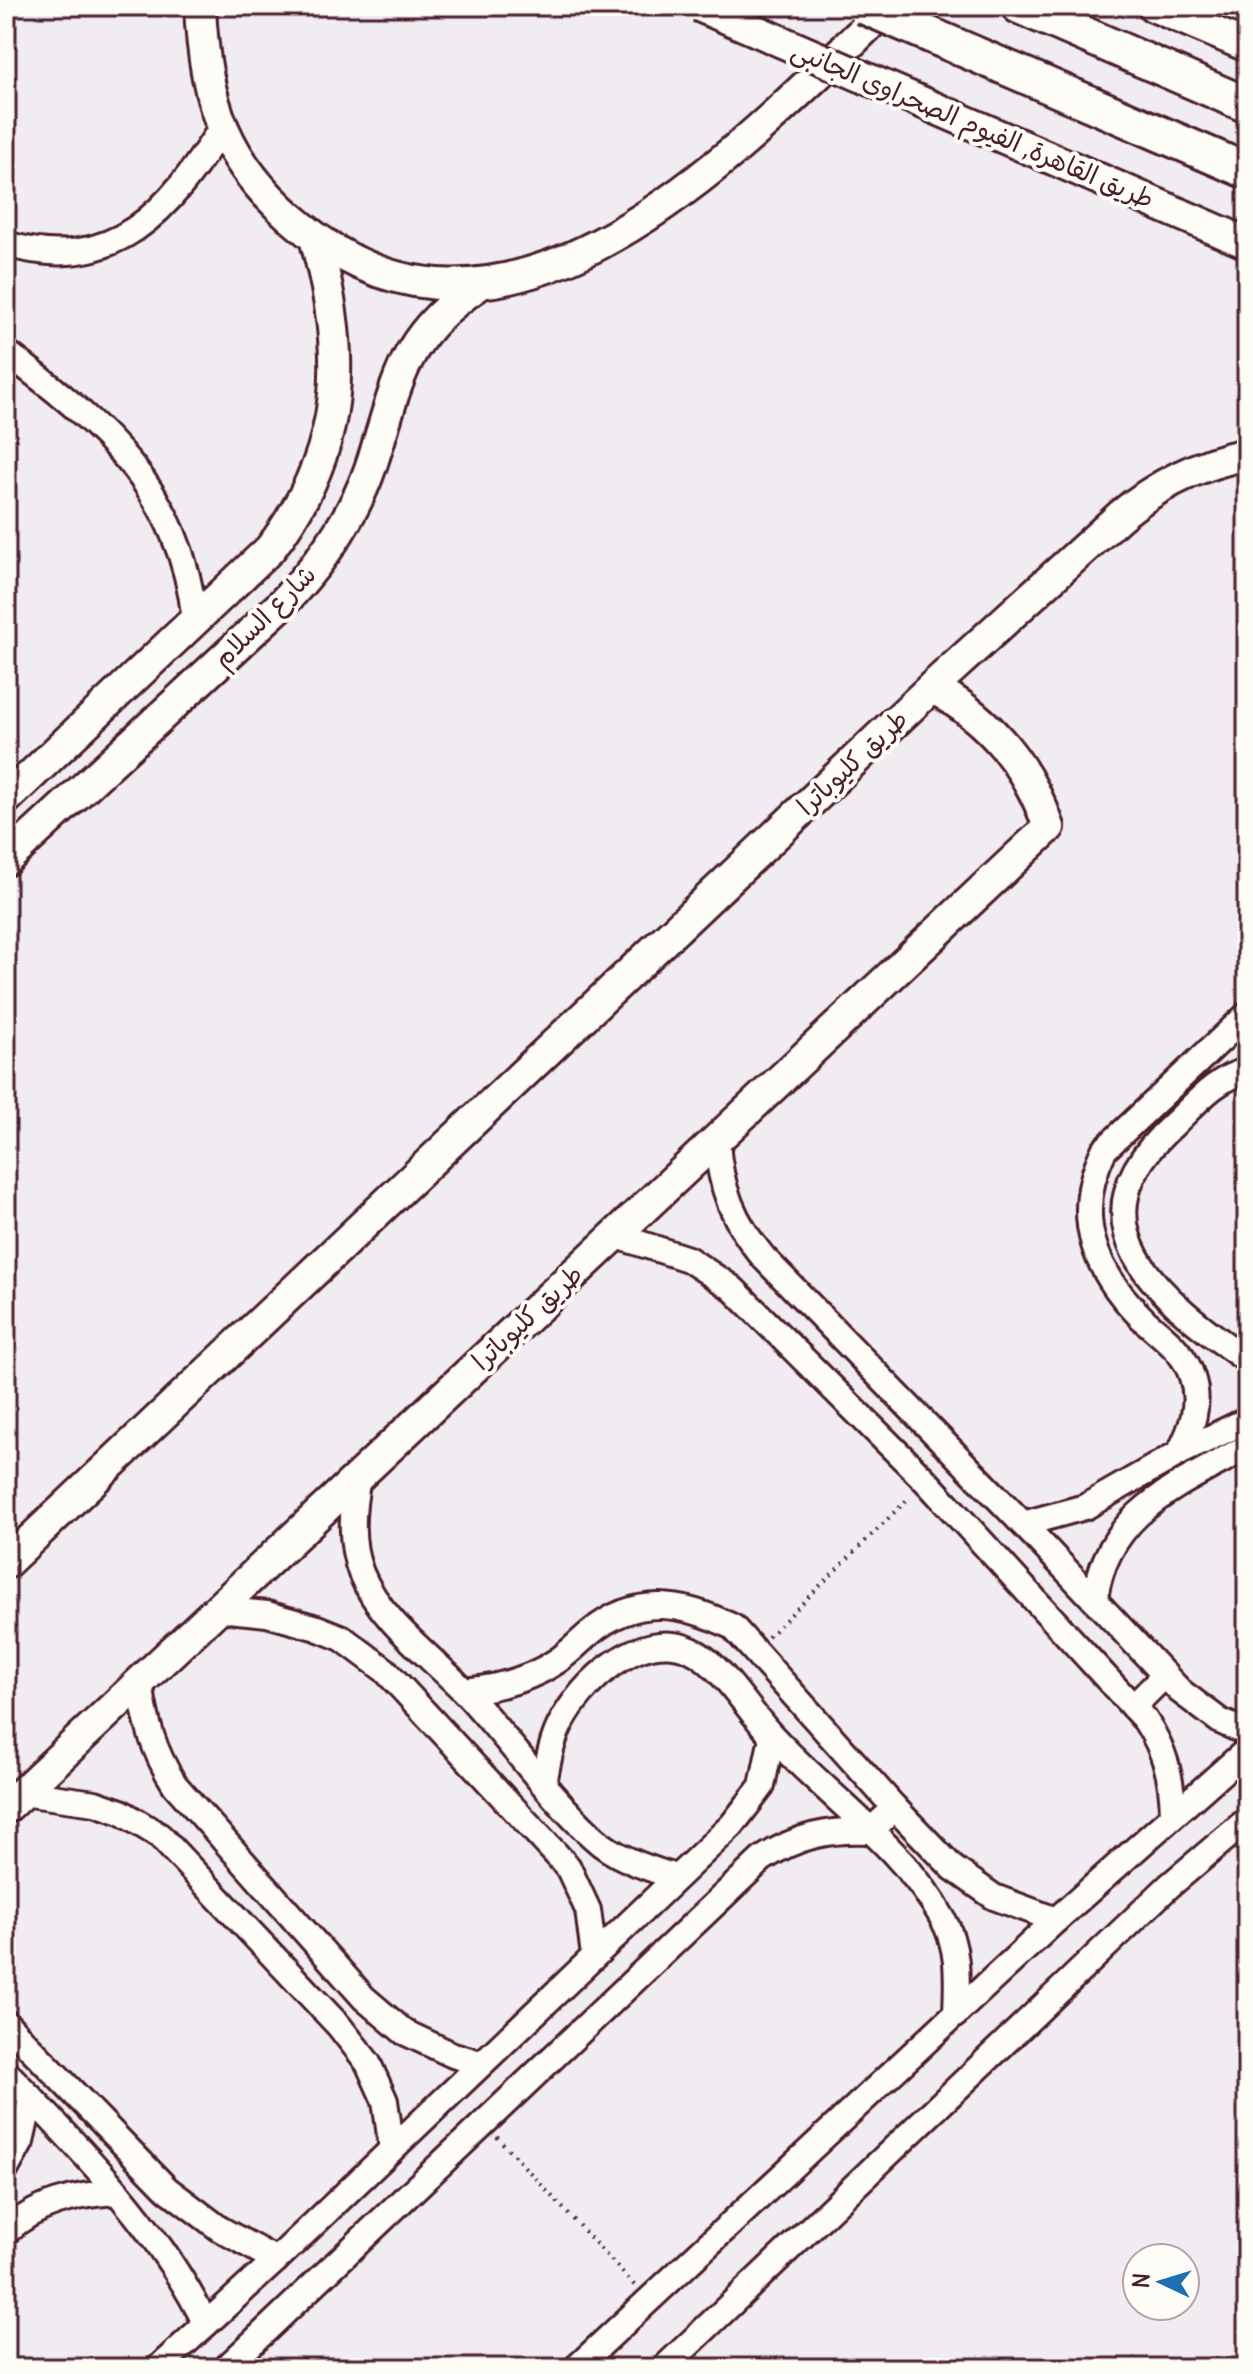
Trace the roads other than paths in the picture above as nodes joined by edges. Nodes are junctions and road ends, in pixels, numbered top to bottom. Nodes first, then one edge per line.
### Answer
1 (200, 6) edge
2 (699, 6) edge
3 (863, 6) edge
4 (889, 6) edge
5 (1019, 6) edge
6 (1153, 6) edge
7 (1195, 17) edge
8 (1247, 46) edge
9 (1247, 105) edge
10 (222, 127) junction
11 (1247, 171) edge
12 (315, 238) junction
13 (1247, 243) edge
14 (6, 244) edge
15 (477, 286) junction
16 (6, 352) edge
17 (1247, 454) edge
18 (195, 620) junction
19 (932, 687) junction
20 (6, 799) edge
21 (6, 860) edge
22 (1247, 1015) edge
23 (1247, 1071) edge
24 (717, 1142) junction
25 (614, 1235) junction
26 (764, 1258) junction
27 (732, 1288) junction
28 (1247, 1360) edge
29 (1247, 1420) edge
30 (1247, 1447) edge
31 (1179, 1453) junction
32 (358, 1477) junction
33 (1114, 1494) junction
34 (1132, 1518) junction
35 (1023, 1524) junction
36 (6, 1563) edge
37 (1095, 1599) junction
38 (217, 1609) junction
39 (1165, 1675) junction
40 (140, 1682) junction
41 (464, 1691) junction
42 (1133, 1707) junction
43 (1247, 1733) edge
44 (772, 1737) junction
45 (1247, 1750) edge
46 (544, 1783) junction
47 (14, 1801) edge
48 (895, 1808) junction
49 (1173, 1813) junction
50 (1247, 1820) edge
51 (870, 1831) junction
52 (595, 1840) junction
53 (568, 1867) junction
54 (675, 1877) junction
55 (1056, 1920) junction
56 (594, 1956) junction
57 (956, 2014) junction
58 (6, 2023) edge
59 (480, 2063) junction
60 (6, 2072) edge
61 (31, 2098) junction
62 (392, 2149) junction
63 (6, 2169) edge
64 (116, 2192) junction
65 (6, 2232) edge
66 (276, 2260) junction
67 (206, 2324) junction
68 (158, 2368) edge
69 (226, 2368) edge
70 (576, 2368) edge
71 (664, 2368) edge

1 - 10 main road
2 - 13 main road, طريق القاهرة, الفيوم الصحراوى الجانبى, bridge
3 - 11 highway, bridge
4 - 15 main road
5 - 9 highway
6 - 7 main road
7 - 8 main road
10 - 12 main road
10 - 14 street
12 - 15 main road
12 - 18 main road, شارع السلام
15 - 21 main road, شارع السلام
16 - 18 street
17 - 19 main road, طريق كليوباترا
18 - 20 main road, شارع السلام
19 - 24 main road, طريق كليوباترا
19 - 36 main road, طريق كليوباترا
22 - 31 street
23 - 28 street
24 - 25 main road, طريق كليوباترا
24 - 26 street
25 - 27 street
25 - 32 main road, طريق كليوباترا
26 - 27 street
26 - 35 street
27 - 42 street
29 - 31 street
30 - 34 street
31 - 33 street
32 - 38 main road, طريق كليوباترا
32 - 41 street
33 - 34 street
33 - 35 street
34 - 37 street
35 - 37 street
37 - 39 street
38 - 40 main road, طريق كليوباترا
38 - 53 street
39 - 42 street
39 - 43 street
40 - 47 main road, طريق كليوباترا
40 - 59 street
41 - 46 street
41 - 48 street
42 - 49 street
44 - 46 street
44 - 51 street
44 - 54 street
45 - 49 street
46 - 52 street
47 - 62 street
48 - 51 street
48 - 55 street
49 - 55 street
50 - 71 street
51 - 57 street
51 - 69 street
52 - 53 street
52 - 54 street
53 - 56 street
54 - 56 street
55 - 57 street
56 - 59 street
57 - 70 street
58 - 66 street
59 - 62 street
60 - 61 street
61 - 63 street
61 - 64 street
62 - 66 street
64 - 65 street
64 - 67 street
66 - 67 street
67 - 68 street

